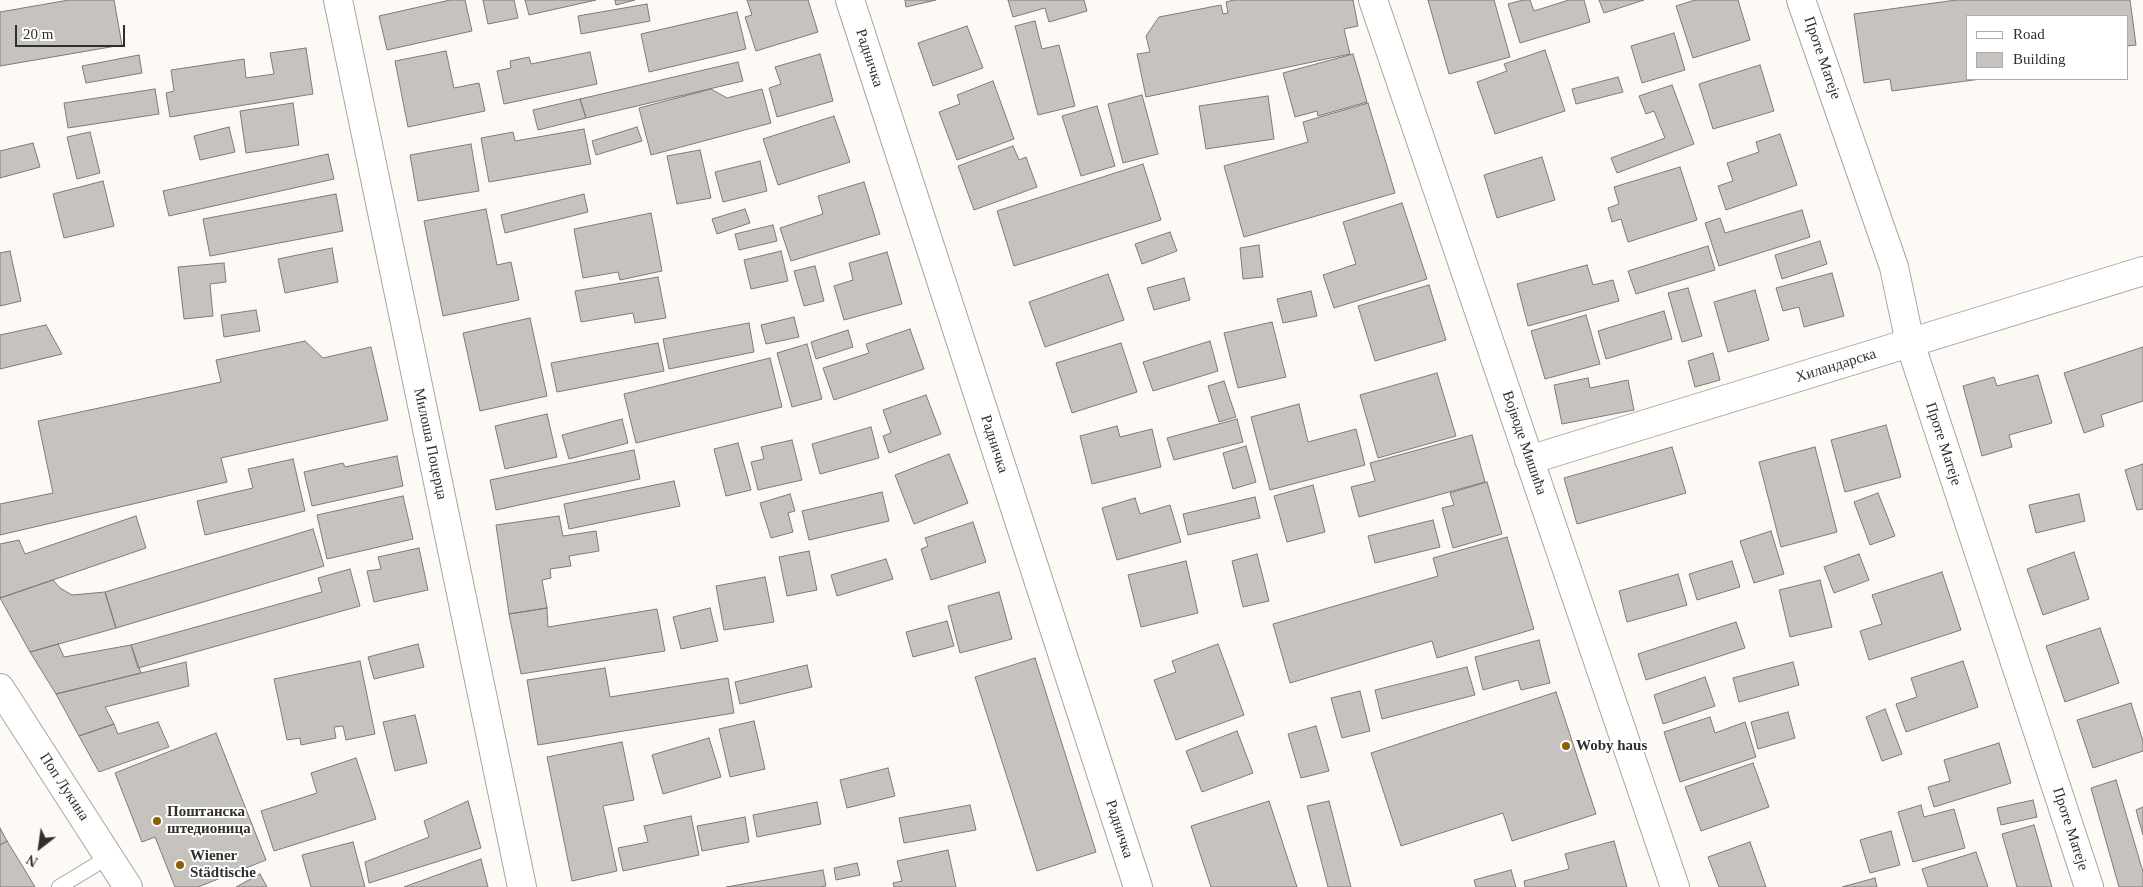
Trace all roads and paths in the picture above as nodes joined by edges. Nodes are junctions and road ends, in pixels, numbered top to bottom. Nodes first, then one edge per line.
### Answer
1 (338, 0) edge
2 (850, 0) edge
3 (1374, 0) edge
4 (1802, 0) edge
5 (2143, 271) edge
6 (1910, 344) junction
7 (1530, 460) junction
8 (0, 688) edge
9 (110, 856) junction
10 (59, 887) edge
11 (128, 887) edge
12 (522, 887) edge
13 (1138, 887) edge
14 (1675, 887) edge
15 (2089, 887) edge

1 - 12 street, Милоша Поцерца
2 - 13 street, Радничка
3 - 7 street, Војводе Мишића
4 - 6 street, Проте Матеје
5 - 6 street, Хиландарска
6 - 7 street, Хиландарска
6 - 15 street, Проте Матеје
7 - 14 street, Војводе Мишића
8 - 9 street, Поп Лукина
9 - 10 lane
9 - 11 street, Поп Лукина

